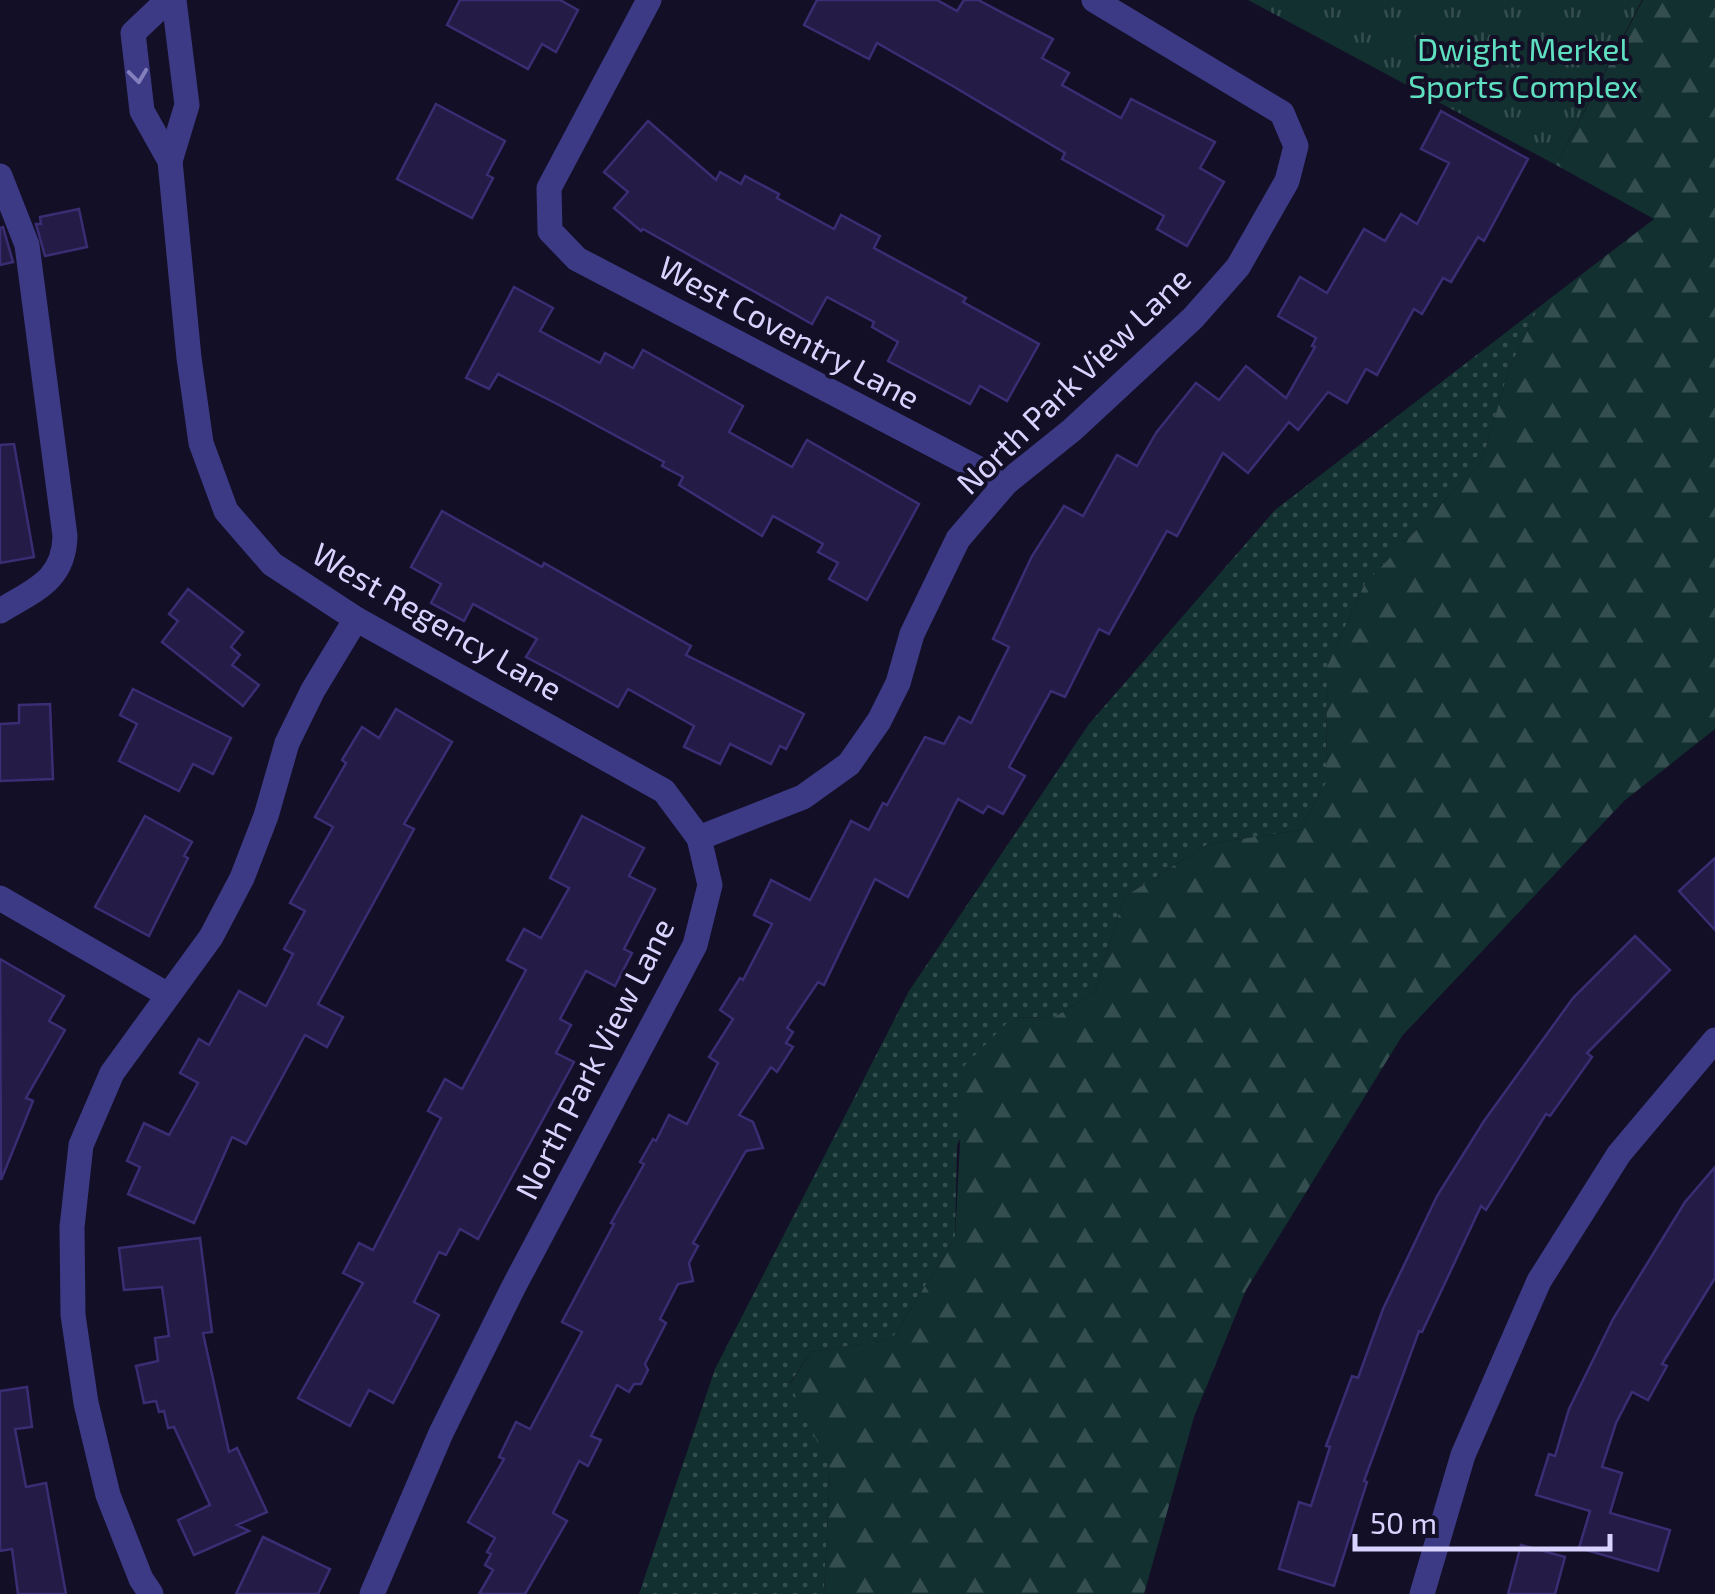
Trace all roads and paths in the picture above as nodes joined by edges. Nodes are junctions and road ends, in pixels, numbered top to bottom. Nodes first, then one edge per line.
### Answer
1 (171, 0) edge
2 (649, 0) edge
3 (1094, 0) edge
4 (170, 160) junction
5 (0, 176) edge
6 (1006, 484) junction
7 (0, 611) edge
8 (356, 619) junction
9 (699, 838) junction
10 (0, 898) edge
11 (168, 994) junction
12 (1715, 1040) edge
13 (151, 1594) edge
14 (372, 1594) edge
15 (1422, 1594) edge

1 - 4 street
1 -> 4 street
2 - 6 street, West Coventry Lane
3 - 6 street, North Park View Lane
4 - 8 street, West Regency Lane
5 - 7 street
6 - 9 street, North Park View Lane
8 - 9 street, West Regency Lane
8 - 11 street
9 - 14 street, North Park View Lane
10 - 11 street
11 - 13 street
12 - 15 street

